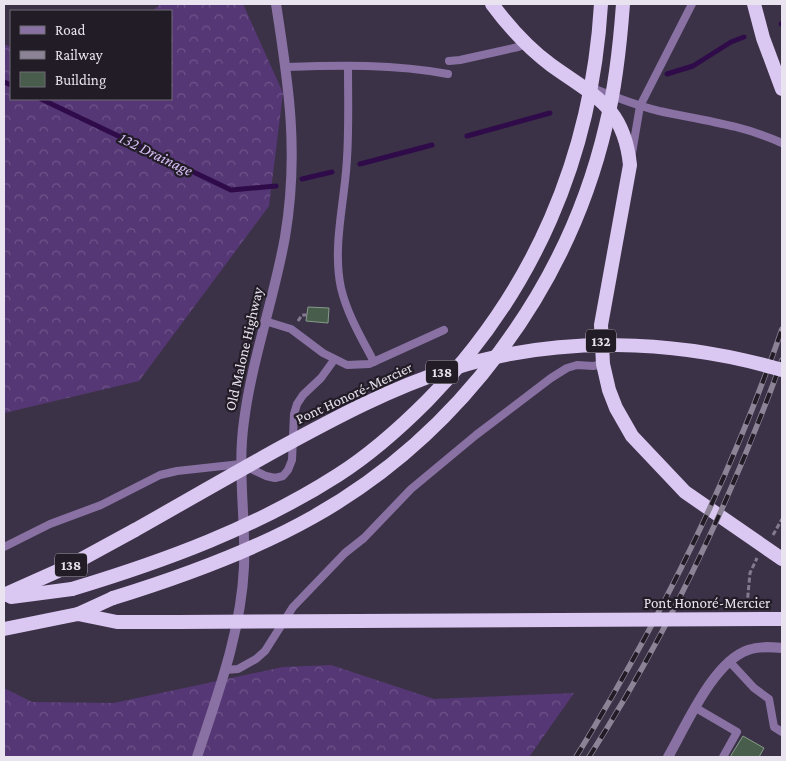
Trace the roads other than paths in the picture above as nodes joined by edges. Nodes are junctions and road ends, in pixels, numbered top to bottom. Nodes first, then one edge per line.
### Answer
1 (276, 4) edge
2 (492, 4) edge
3 (601, 4) edge
4 (623, 4) edge
5 (692, 4) edge
6 (754, 4) edge
7 (526, 44) junction
8 (449, 61) dead end
9 (348, 66) junction
10 (286, 67) junction
11 (448, 74) dead end
12 (568, 76) junction
13 (782, 89) edge
14 (640, 106) junction
15 (782, 143) edge
16 (630, 166) junction
17 (265, 321) junction
18 (444, 330) dead end
19 (334, 360) junction
20 (374, 362) junction
21 (603, 364) junction
22 (782, 370) edge
23 (241, 464) junction
24 (4, 547) edge
25 (782, 559) edge
26 (4, 594) edge
27 (4, 598) edge
28 (78, 614) junction
29 (782, 619) edge
30 (4, 629) edge
31 (782, 648) edge
32 (729, 661) junction
33 (225, 670) junction
34 (696, 708) junction
35 (782, 732) edge
36 (197, 757) edge
37 (668, 757) edge
38 (723, 757) edge

1 - 10 street, Old Malone Highway
2 - 7 highway, 132
3 - 27 highway, bridge
4 - 28 highway, bridge
5 - 14 lane
6 - 13 highway
7 - 8 lane
7 - 12 highway, 132
9 - 10 lane
9 - 11 lane
9 - 20 lane
10 - 17 street, Old Malone Highway
12 - 14 lane
12 - 16 highway, 132
14 - 15 lane
14 - 16 lane
16 - 21 highway, 132
17 - 19 lane
17 - 23 street, Old Malone Highway
18 - 20 lane
19 - 20 lane
19 - 23 lane
21 - 25 highway, 132
21 - 33 lane
22 - 26 highway, Pont Honoré-Mercier / 138, bridge
23 - 24 lane
23 - 33 street, Old Malone Highway
28 - 29 highway, Pont Honoré-Mercier, bridge
28 - 30 highway, Pont Honoré-Mercier
31 - 32 street
32 - 34 street
32 - 35 lane
33 - 36 street, Old Malone Highway
34 - 37 street
34 - 38 lane

